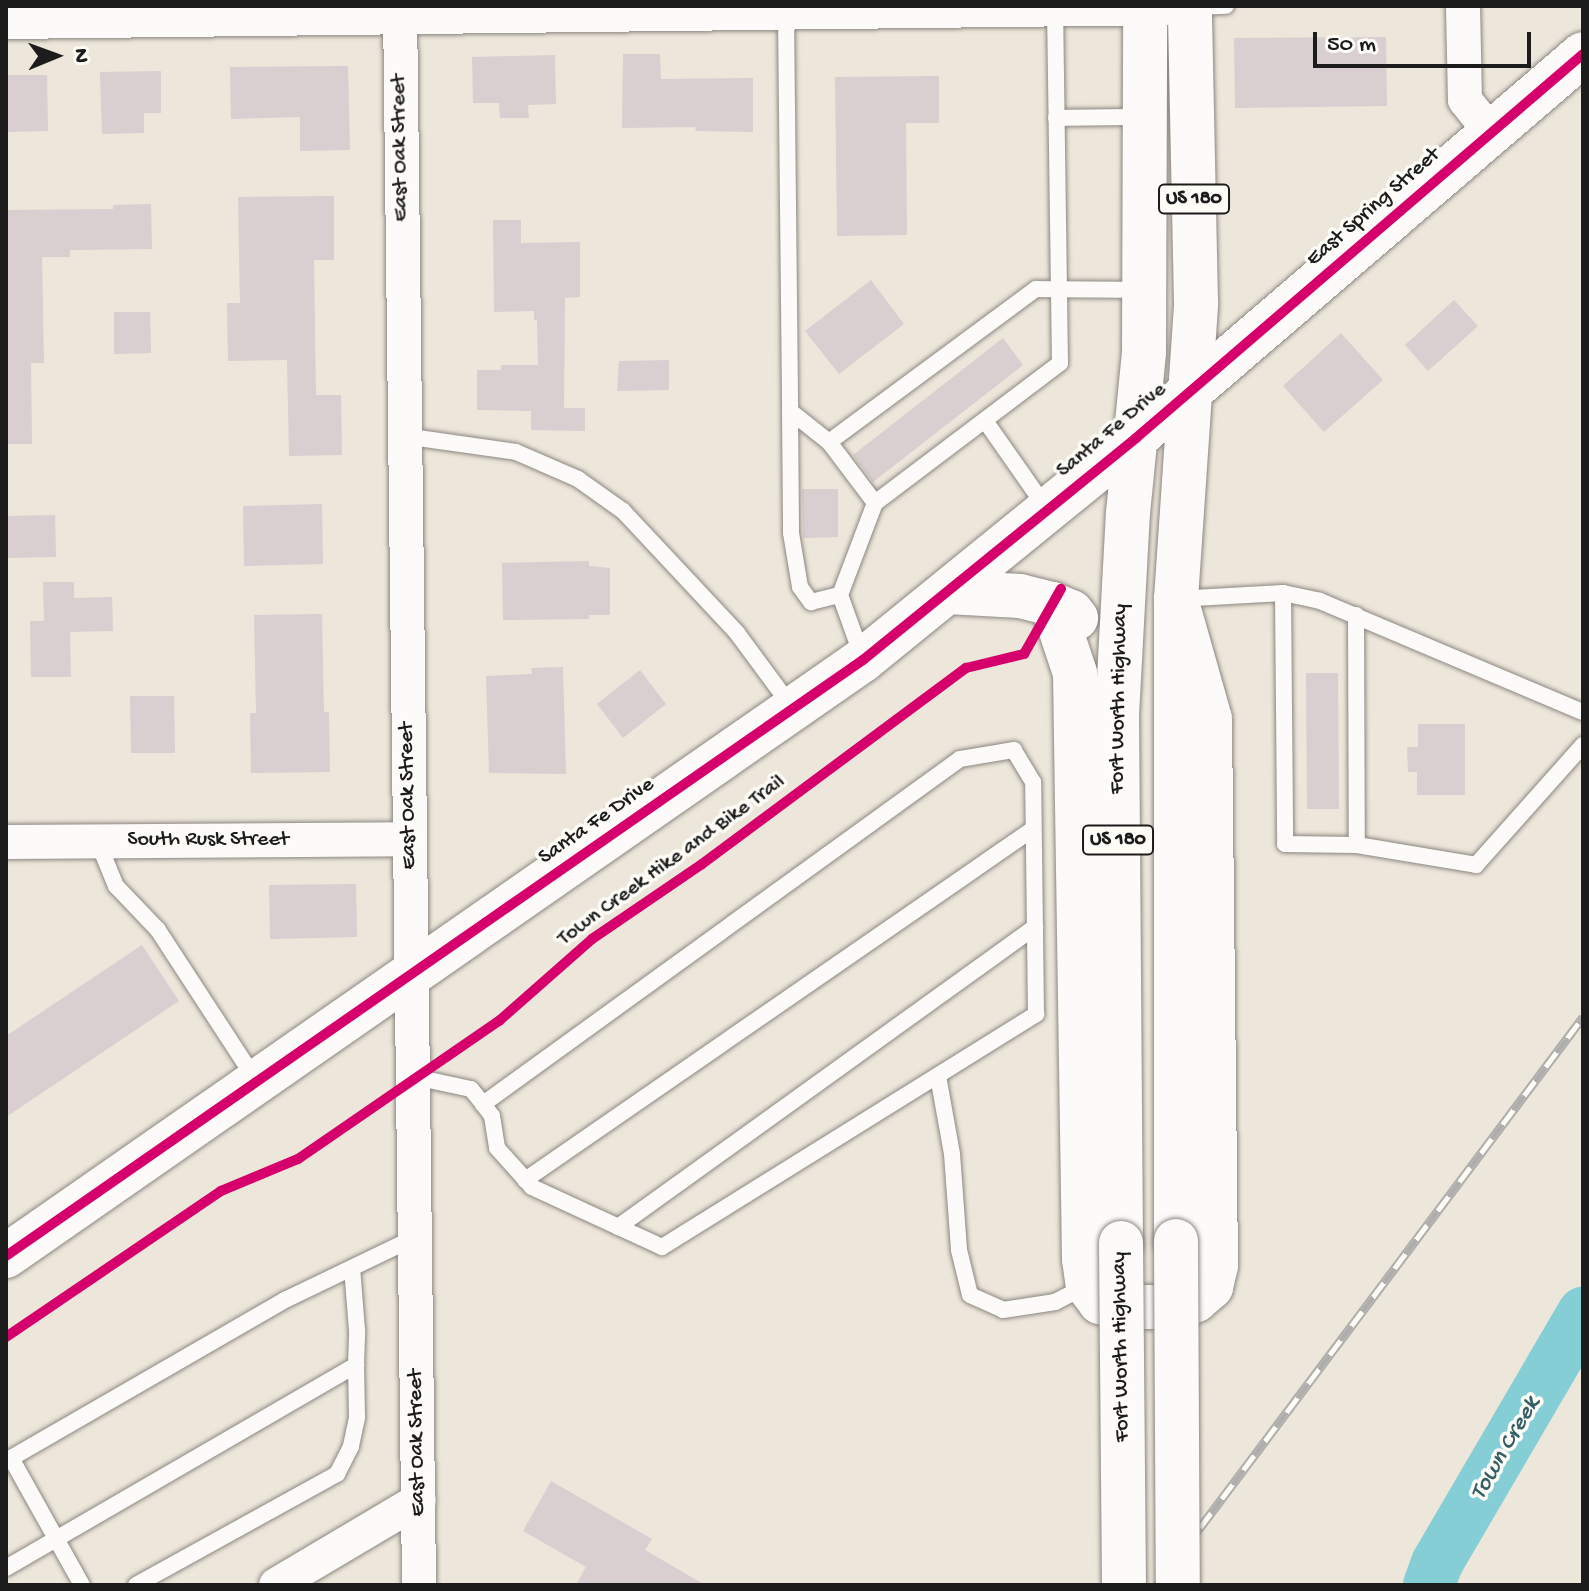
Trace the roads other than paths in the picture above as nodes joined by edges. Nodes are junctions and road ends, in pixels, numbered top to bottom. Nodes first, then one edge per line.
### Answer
1 (1190, 6) edge
2 (1226, 6) edge
3 (1463, 6) edge
4 (1145, 7) edge
5 (873, 9) edge
6 (400, 10) edge
7 (1055, 10) junction
8 (786, 14) junction
9 (6, 22) edge
10 (1583, 54) edge
11 (1144, 117) junction
12 (1056, 118) junction
13 (1492, 134) junction
14 (1060, 289) junction
15 (1145, 290) junction
16 (1191, 392) junction
17 (790, 411) junction
18 (986, 422) junction
19 (404, 436) junction
20 (1136, 438) junction
21 (829, 442) junction
22 (875, 503) junction
23 (1048, 510) junction
24 (948, 592) junction
25 (1283, 593) junction
26 (840, 595) junction
27 (1176, 599) junction
28 (1052, 604) junction
29 (1356, 615) junction
30 (863, 660) junction
31 (792, 708) junction
32 (1583, 712) edge
33 (1117, 715) junction
34 (1583, 745) edge
35 (1033, 829) junction
36 (409, 839) junction
37 (6, 842) edge
38 (98, 842) junction
39 (1357, 845) junction
40 (1035, 927) junction
41 (412, 977) junction
42 (938, 1076) junction
43 (415, 1077) junction
44 (257, 1083) junction
45 (483, 1104) junction
46 (525, 1180) junction
47 (618, 1227) junction
48 (416, 1237) junction
49 (6, 1256) edge
50 (352, 1268) junction
51 (1088, 1286) junction
52 (356, 1365) junction
53 (9, 1459) edge
54 (419, 1500) junction
55 (57, 1538) junction
56 (6, 1568) edge
57 (82, 1585) edge
58 (136, 1585) edge
59 (276, 1585) edge
60 (419, 1585) edge
61 (1124, 1585) edge
62 (1178, 1585) edge

1 - 2 lane
1 - 4 street
1 - 16 main road, US 180
3 - 13 street
4 - 7 street
4 - 11 main road, Fort Worth Highway / US 180
5 - 7 street
5 - 8 street
6 - 8 street
6 - 9 street
6 - 19 street, East Oak Street
7 - 12 lane
8 - 17 lane
10 - 13 main road, East Spring Street
11 - 12 lane
11 - 15 main road, Fort Worth Highway / US 180
12 - 14 lane
13 - 16 main road, East Spring Street
14 - 15 lane
14 - 18 lane
14 - 21 lane
15 - 20 main road, Fort Worth Highway / US 180
16 - 20 main road, Santa Fe Drive
16 - 27 main road, US 180
17 - 21 lane
17 - 26 lane
18 - 22 lane
18 - 23 lane
19 - 31 lane
19 - 36 street, East Oak Street
20 - 23 main road, Santa Fe Drive
20 - 33 main road, Fort Worth Highway / US 180
21 - 22 lane
22 - 26 lane
23 - 24 main road, Santa Fe Drive
24 - 28 main road
24 - 30 main road, Santa Fe Drive
25 - 27 lane
25 - 29 lane
25 - 39 lane
26 - 30 lane
27 - 51 main road
27 - 62 main road, US 180, bridge
28 - 33 main road
28 - 51 main road
29 - 32 lane
29 - 39 lane
30 - 31 main road, Santa Fe Drive
31 - 41 main road, Santa Fe Drive
33 - 61 main road, Fort Worth Highway / US 180, bridge
34 - 39 lane
35 - 40 lane
35 - 45 lane
35 - 46 lane
36 - 38 street, South Rusk Street
36 - 41 street, East Oak Street
37 - 38 street, South Rusk Street
38 - 44 lane
40 - 42 lane
40 - 47 lane
41 - 43 street, East Oak Street
41 - 44 main road, Santa Fe Drive
42 - 47 lane
42 - 51 lane
43 - 45 lane
43 - 48 street, East Oak Street
44 - 49 main road, Santa Fe Drive
45 - 46 lane
46 - 47 lane
48 - 50 lane
48 - 54 street, East Oak Street
50 - 52 lane
50 - 53 lane
52 - 55 lane
52 - 58 lane
53 - 55 lane
54 - 59 street
54 - 60 street, East Oak Street
55 - 56 lane
55 - 57 lane

